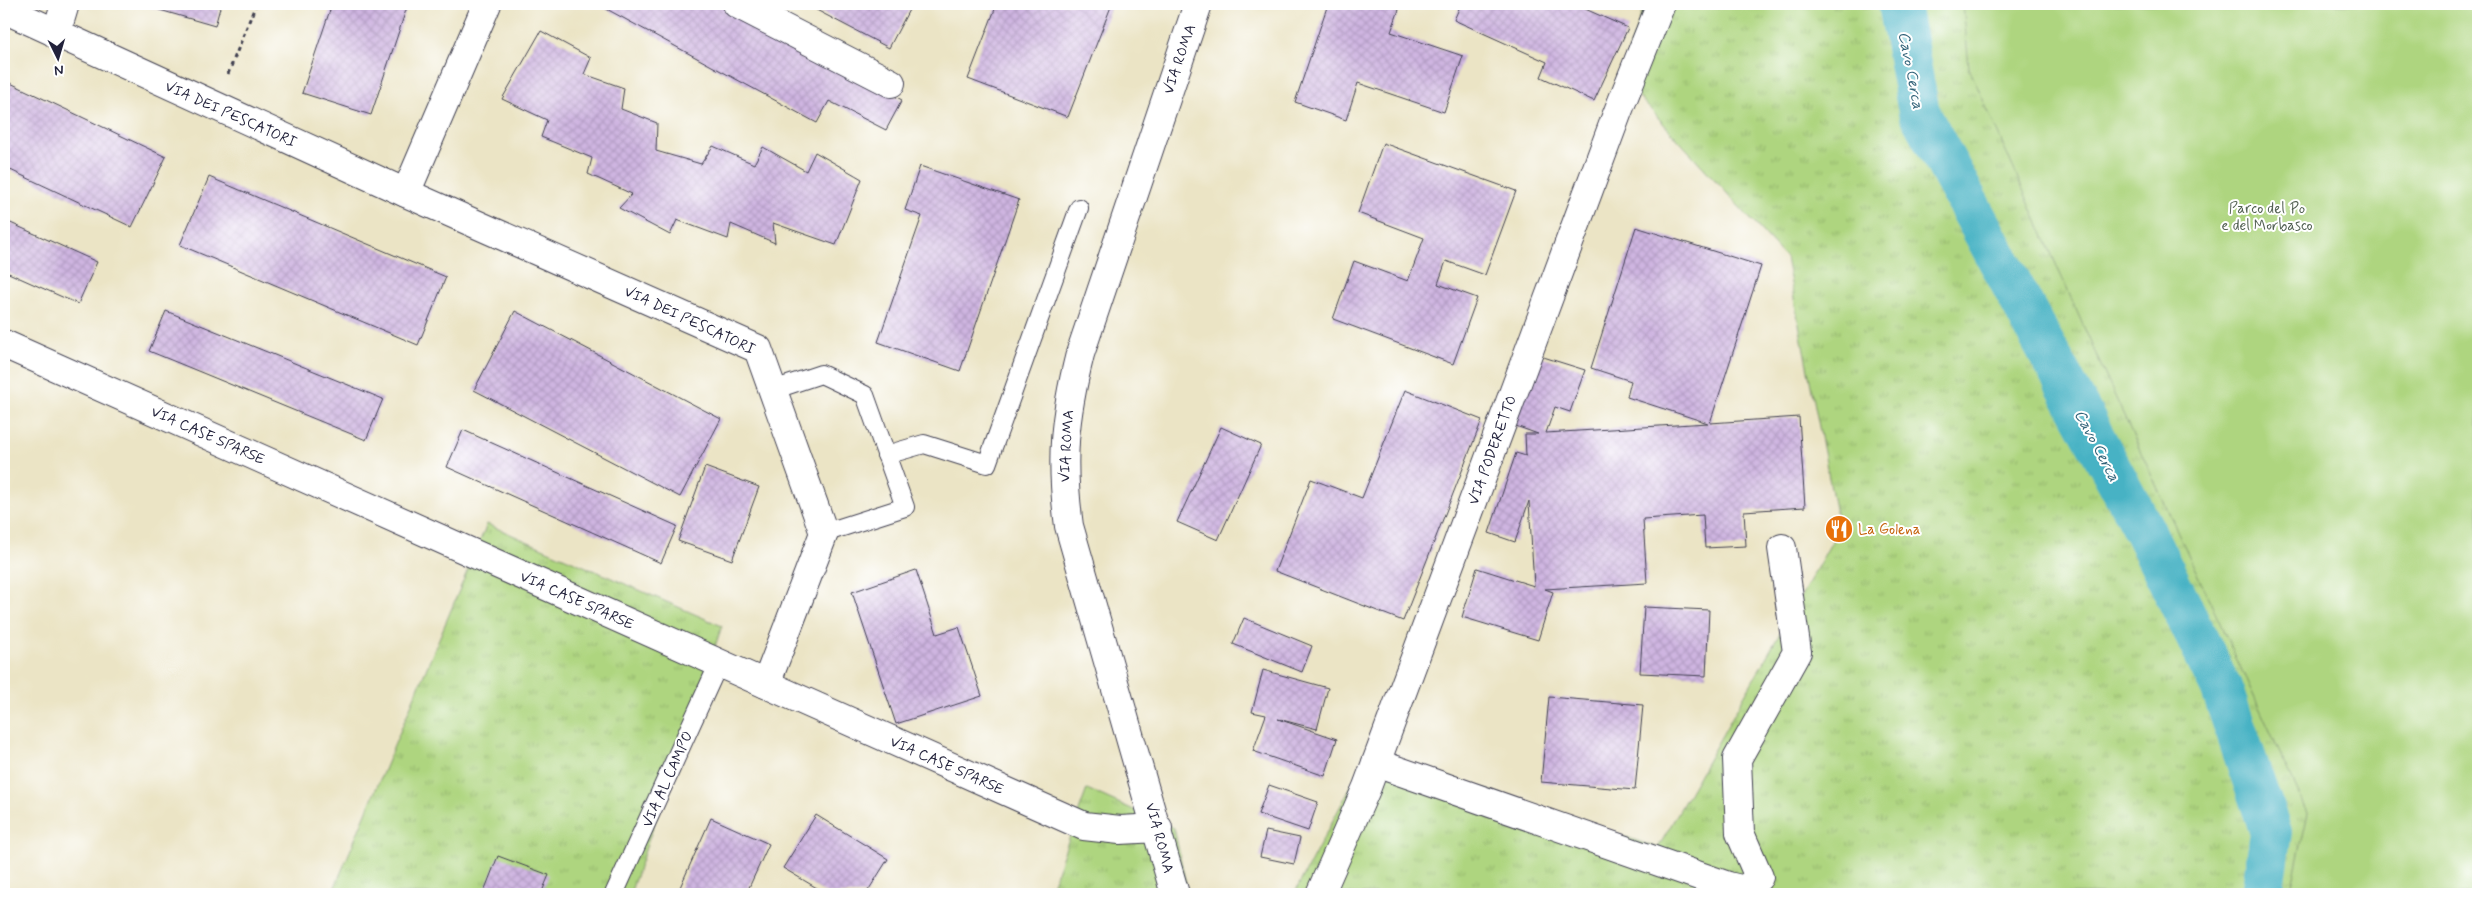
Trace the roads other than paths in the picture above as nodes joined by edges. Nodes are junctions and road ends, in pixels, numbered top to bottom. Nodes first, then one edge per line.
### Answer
1 (65, 4) edge
2 (487, 4) edge
3 (737, 4) edge
4 (1198, 4) edge
5 (1661, 4) edge
6 (4, 9) edge
7 (56, 34) junction
8 (891, 83) dead end
9 (406, 193) junction
10 (1079, 208) dead end
11 (4, 344) edge
12 (773, 390) junction
13 (886, 455) junction
14 (824, 533) junction
15 (1782, 548) dead end
16 (719, 663) junction
17 (766, 684) junction
18 (1376, 763) junction
19 (1158, 828) junction
20 (614, 894) edge
21 (1175, 894) edge
22 (1320, 894) edge

1 - 7 street
2 - 9 street
3 - 8 street
4 - 19 street, VIA ROMA
5 - 18 street, VIA PODERETTO
6 - 7 street, VIA DEI PESCATORI
7 - 9 street, VIA DEI PESCATORI
9 - 12 street, VIA DEI PESCATORI
10 - 13 lane
11 - 16 street, VIA CASE SPARSE
12 - 13 lane
12 - 14 street, VIA DEI PESCATORI
13 - 14 lane
14 - 17 street
15 - 18 street
16 - 17 street, VIA CASE SPARSE
16 - 20 lane, VIA AL CAMPO
17 - 19 street, VIA CASE SPARSE
18 - 22 street, VIA PODERETTO
19 - 21 street, VIA ROMA

